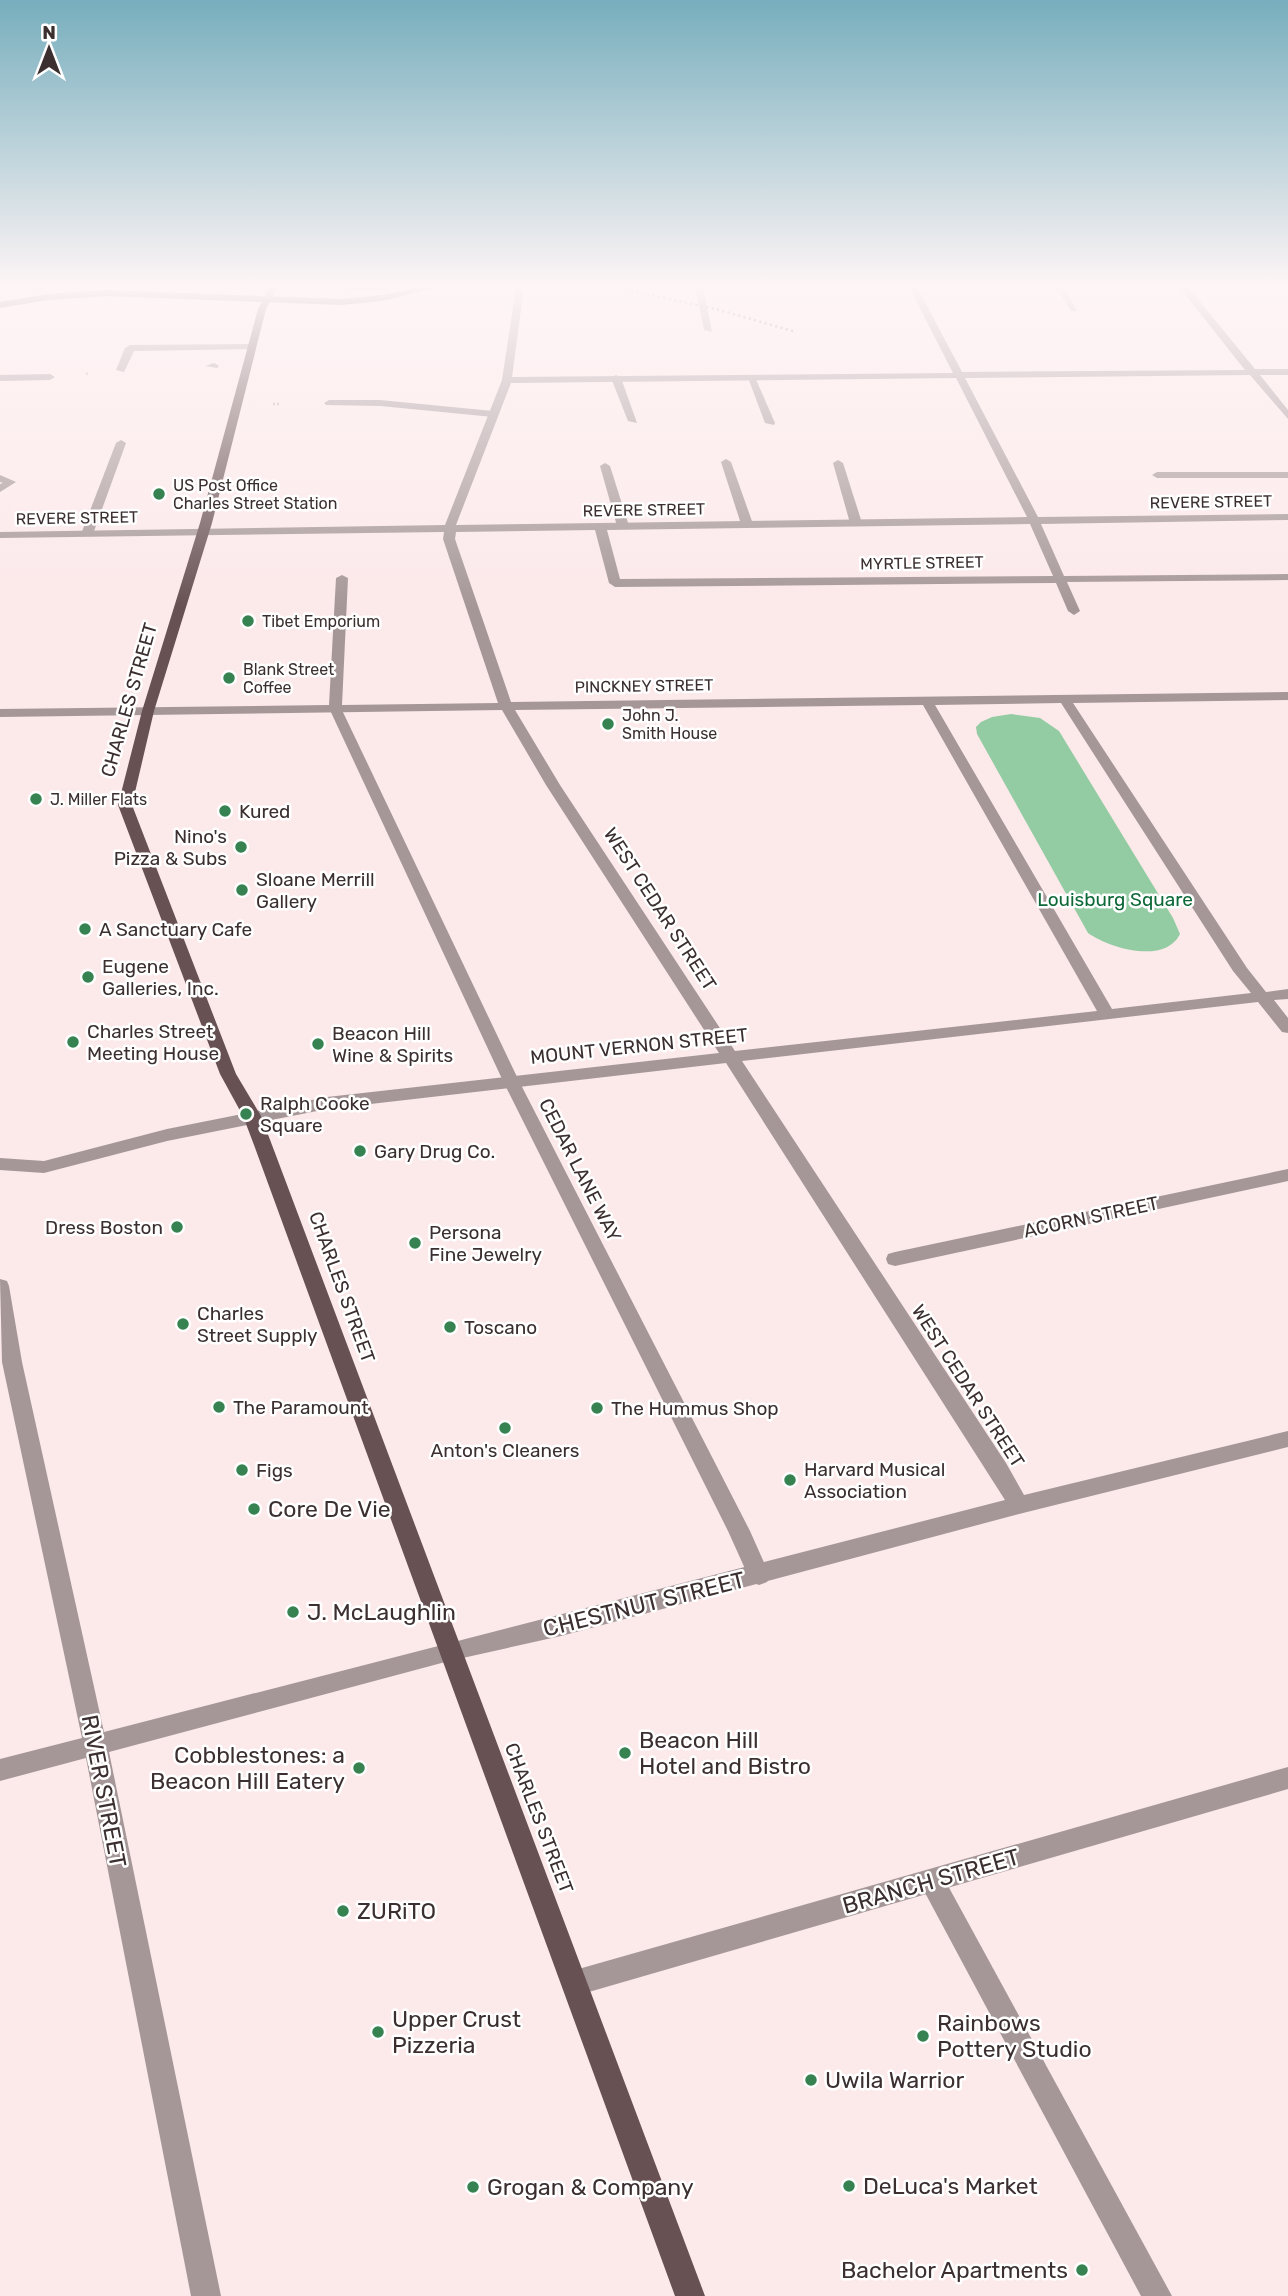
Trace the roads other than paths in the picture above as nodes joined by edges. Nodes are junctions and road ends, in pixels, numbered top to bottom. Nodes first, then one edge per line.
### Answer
1 (240, 394) edge
2 (501, 394) edge
3 (622, 394) edge
4 (757, 394) edge
5 (968, 394) edge
6 (1270, 394) edge
7 (329, 403) dead end
8 (493, 414) junction
9 (1288, 416) edge
10 (633, 421) dead end
11 (770, 423) dead end
12 (121, 443) dead end
13 (726, 462) dead end
14 (838, 463) dead end
15 (605, 466) dead end
16 (1157, 475) dead end
17 (1288, 475) edge
18 (0, 478) edge
19 (0, 489) edge
20 (1288, 517) edge
21 (1034, 520) junction
22 (856, 523) junction
23 (747, 524) junction
24 (600, 526) junction
25 (623, 526) junction
26 (450, 528) junction
27 (203, 533) junction
28 (87, 534) junction
29 (0, 535) edge
30 (1059, 577) junction
31 (1288, 577) edge
32 (342, 578) dead end
33 (1074, 611) dead end
34 (1288, 696) edge
35 (1064, 698) junction
36 (927, 701) junction
37 (505, 705) junction
38 (335, 708) junction
39 (148, 711) junction
40 (0, 713) edge
41 (1288, 994) edge
42 (1260, 997) junction
43 (1107, 1014) junction
44 (1288, 1028) edge
45 (732, 1057) junction
46 (511, 1081) junction
47 (251, 1116) junction
48 (0, 1164) edge
49 (1288, 1175) edge
50 (895, 1259) dead end
51 (0, 1286) edge
52 (6, 1363) edge
53 (1288, 1439) edge
54 (1019, 1505) junction
55 (759, 1576) junction
56 (449, 1651) junction
57 (96, 1745) junction
58 (0, 1770) edge
59 (1288, 1778) edge
60 (932, 1881) junction
61 (575, 1983) junction
62 (206, 2296) edge
63 (690, 2296) edge
64 (1157, 2296) edge

1 - 27 main road, CHARLES STREET
2 - 8 street, WEST CEDAR STREET
3 - 10 street
4 - 11 street
5 - 21 street
6 - 9 street
7 - 8 street
8 - 26 street, WEST CEDAR STREET
12 - 28 street
13 - 23 street
14 - 22 street
15 - 25 street
16 - 17 street
18 - 19 street
20 - 21 street, REVERE STREET
21 - 22 street, REVERE STREET
21 - 30 street
22 - 23 street, REVERE STREET
23 - 25 street, REVERE STREET
24 - 25 street, REVERE STREET
24 - 26 street, REVERE STREET
24 - 30 street, MYRTLE STREET
26 - 27 street, REVERE STREET
26 - 37 street, WEST CEDAR STREET
27 - 28 street, REVERE STREET
27 - 39 main road, CHARLES STREET
28 - 29 street, REVERE STREET
30 - 31 street, MYRTLE STREET
30 - 33 street
32 - 38 street, CEDAR LANE WAY
34 - 35 street, PINCKNEY STREET
35 - 36 street, PINCKNEY STREET
35 - 42 street
36 - 37 street, PINCKNEY STREET
36 - 43 street
37 - 38 street, PINCKNEY STREET
37 - 45 street, WEST CEDAR STREET
38 - 39 street, PINCKNEY STREET
38 - 46 street, CEDAR LANE WAY
39 - 40 street, PINCKNEY STREET
39 - 47 main road, CHARLES STREET
41 - 42 street, MOUNT VERNON STREET
42 - 43 street, MOUNT VERNON STREET
42 - 44 street
43 - 45 street, MOUNT VERNON STREET
45 - 46 street, MOUNT VERNON STREET
45 - 54 street, WEST CEDAR STREET
46 - 47 street, MOUNT VERNON STREET
46 - 55 street, CEDAR LANE WAY
47 - 48 street, MOUNT VERNON STREET
47 - 56 main road, CHARLES STREET
49 - 50 street, ACORN STREET
51 - 52 street, RIVER STREET
52 - 57 street, RIVER STREET
53 - 54 street, CHESTNUT STREET
54 - 55 street, CHESTNUT STREET
55 - 56 street, CHESTNUT STREET
56 - 57 street, CHESTNUT STREET
56 - 61 main road, CHARLES STREET
57 - 58 street, CHESTNUT STREET
57 - 62 street, RIVER STREET
59 - 60 street, BRANCH STREET
60 - 61 street, BRANCH STREET
60 - 64 street
61 - 63 main road, CHARLES STREET

